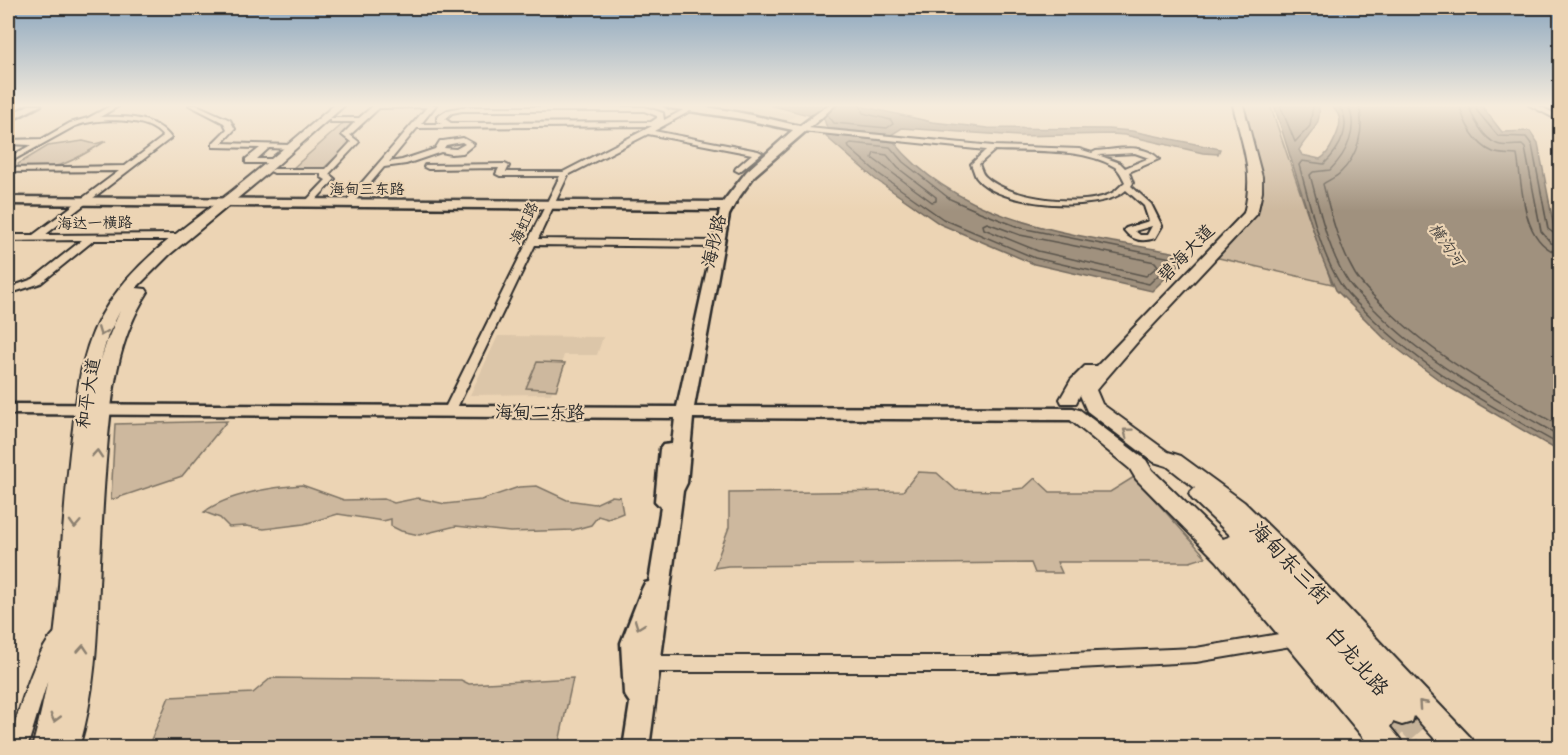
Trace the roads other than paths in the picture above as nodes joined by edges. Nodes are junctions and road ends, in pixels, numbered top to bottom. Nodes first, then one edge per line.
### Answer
1 (44, 140) edge
2 (165, 140) edge
3 (220, 140) edge
4 (298, 140) edge
5 (300, 140) edge
6 (353, 140) edge
7 (403, 140) edge
8 (627, 140) edge
9 (703, 140) edge
10 (788, 140) edge
11 (906, 140) edge
12 (1243, 140) edge
13 (1246, 140) edge
14 (8, 142) edge
15 (41, 142) junction
16 (988, 149) junction
17 (441, 150) dead end
18 (1088, 154) junction
19 (272, 159) junction
20 (8, 160) edge
21 (382, 165) junction
22 (428, 167) dead end
23 (127, 168) junction
24 (739, 170) dead end
25 (9, 171) edge
26 (327, 171) junction
27 (1124, 171) junction
28 (566, 174) junction
29 (1127, 187) junction
30 (8, 203) edge
31 (80, 203) junction
32 (308, 203) junction
33 (349, 203) junction
34 (228, 204) junction
35 (549, 205) junction
36 (724, 206) junction
37 (1154, 222) dead end
38 (183, 237) junction
39 (8, 238) edge
40 (34, 238) junction
41 (91, 238) junction
42 (531, 242) junction
43 (715, 244) junction
44 (23, 287) junction
45 (8, 291) edge
46 (8, 300) edge
47 (8, 405) edge
48 (1071, 406) junction
49 (1094, 407) junction
50 (93, 408) junction
51 (8, 409) edge
52 (451, 409) junction
53 (680, 410) junction
54 (1150, 461) junction
55 (68, 626) junction
56 (1296, 638) junction
57 (649, 664) junction
58 (1392, 715) tunnel mouth
59 (17, 747) edge
60 (46, 747) edge
61 (65, 747) edge
62 (628, 747) edge
63 (636, 747) edge
64 (1390, 747) edge
65 (1462, 747) edge

1 - 15 street
2 - 23 street
3 - 19 street
4 - 19 main road, 和平大道
5 - 19 main road, 和平大道
6 - 26 street
7 - 21 street
8 - 28 street
9 - 24 street
10 - 36 main road, 海彤路
11 - 16 street
12 - 48 main road, 碧海大道
13 - 49 main road, 碧海大道
14 - 15 street
15 - 20 street
16 - 18 street
16 - 29 street
17 - 21 street
18 - 27 street
18 - 27 street
19 - 26 street
19 - 34 main road, 和平大道
21 - 33 street
22 - 28 street
23 - 25 street
23 - 31 street
26 - 32 street
27 - 29 street
28 - 35 street, 海虹路
29 - 37 street
30 - 31 main road, 海甸三东路
31 - 34 main road, 海甸三东路
31 - 40 street
32 - 33 main road
32 - 34 main road
33 - 35 main road
34 - 35 main road, 海甸三东路
34 - 38 main road, 和平大道
34 - 50 main road, 和平大道
35 - 36 main road, 海甸三东路
35 - 42 street, 海虹路
36 - 43 main road, 海彤路
38 - 41 street, 海达一横路
38 -> 50 main road, 和平大道
39 - 40 street, 海达一横路
40 - 41 street, 海达一横路
41 - 44 street
42 - 43 street
42 - 52 street, 海虹路
43 - 53 main road, 海彤路
44 - 45 street
44 - 46 street
47 - 50 main road, 海甸二东路
48 - 49 main road, 海甸东三街
48 - 53 main road, 海甸二东路
48 - 54 main road, 海甸东三街
54 -> 49 main road, 海甸东三街
50 - 51 main road, 海甸二东路
50 - 52 main road, 海甸二东路
50 -> 55 main road, 和平大道
61 -> 50 main road, 和平大道
52 - 53 main road, 海甸二东路
53 - 57 main road, 海彤路
53 -> 62 main road, 海彤路
54 - 56 main road, 海甸东三街
54 - 58 main road, 白龙北路
65 -> 54 main road, 海甸东三街
55 - 59 street
55 -> 60 main road, 和平大道
56 - 57 street
56 - 64 main road, 海甸东三街
57 - 63 main road, 海彤路

